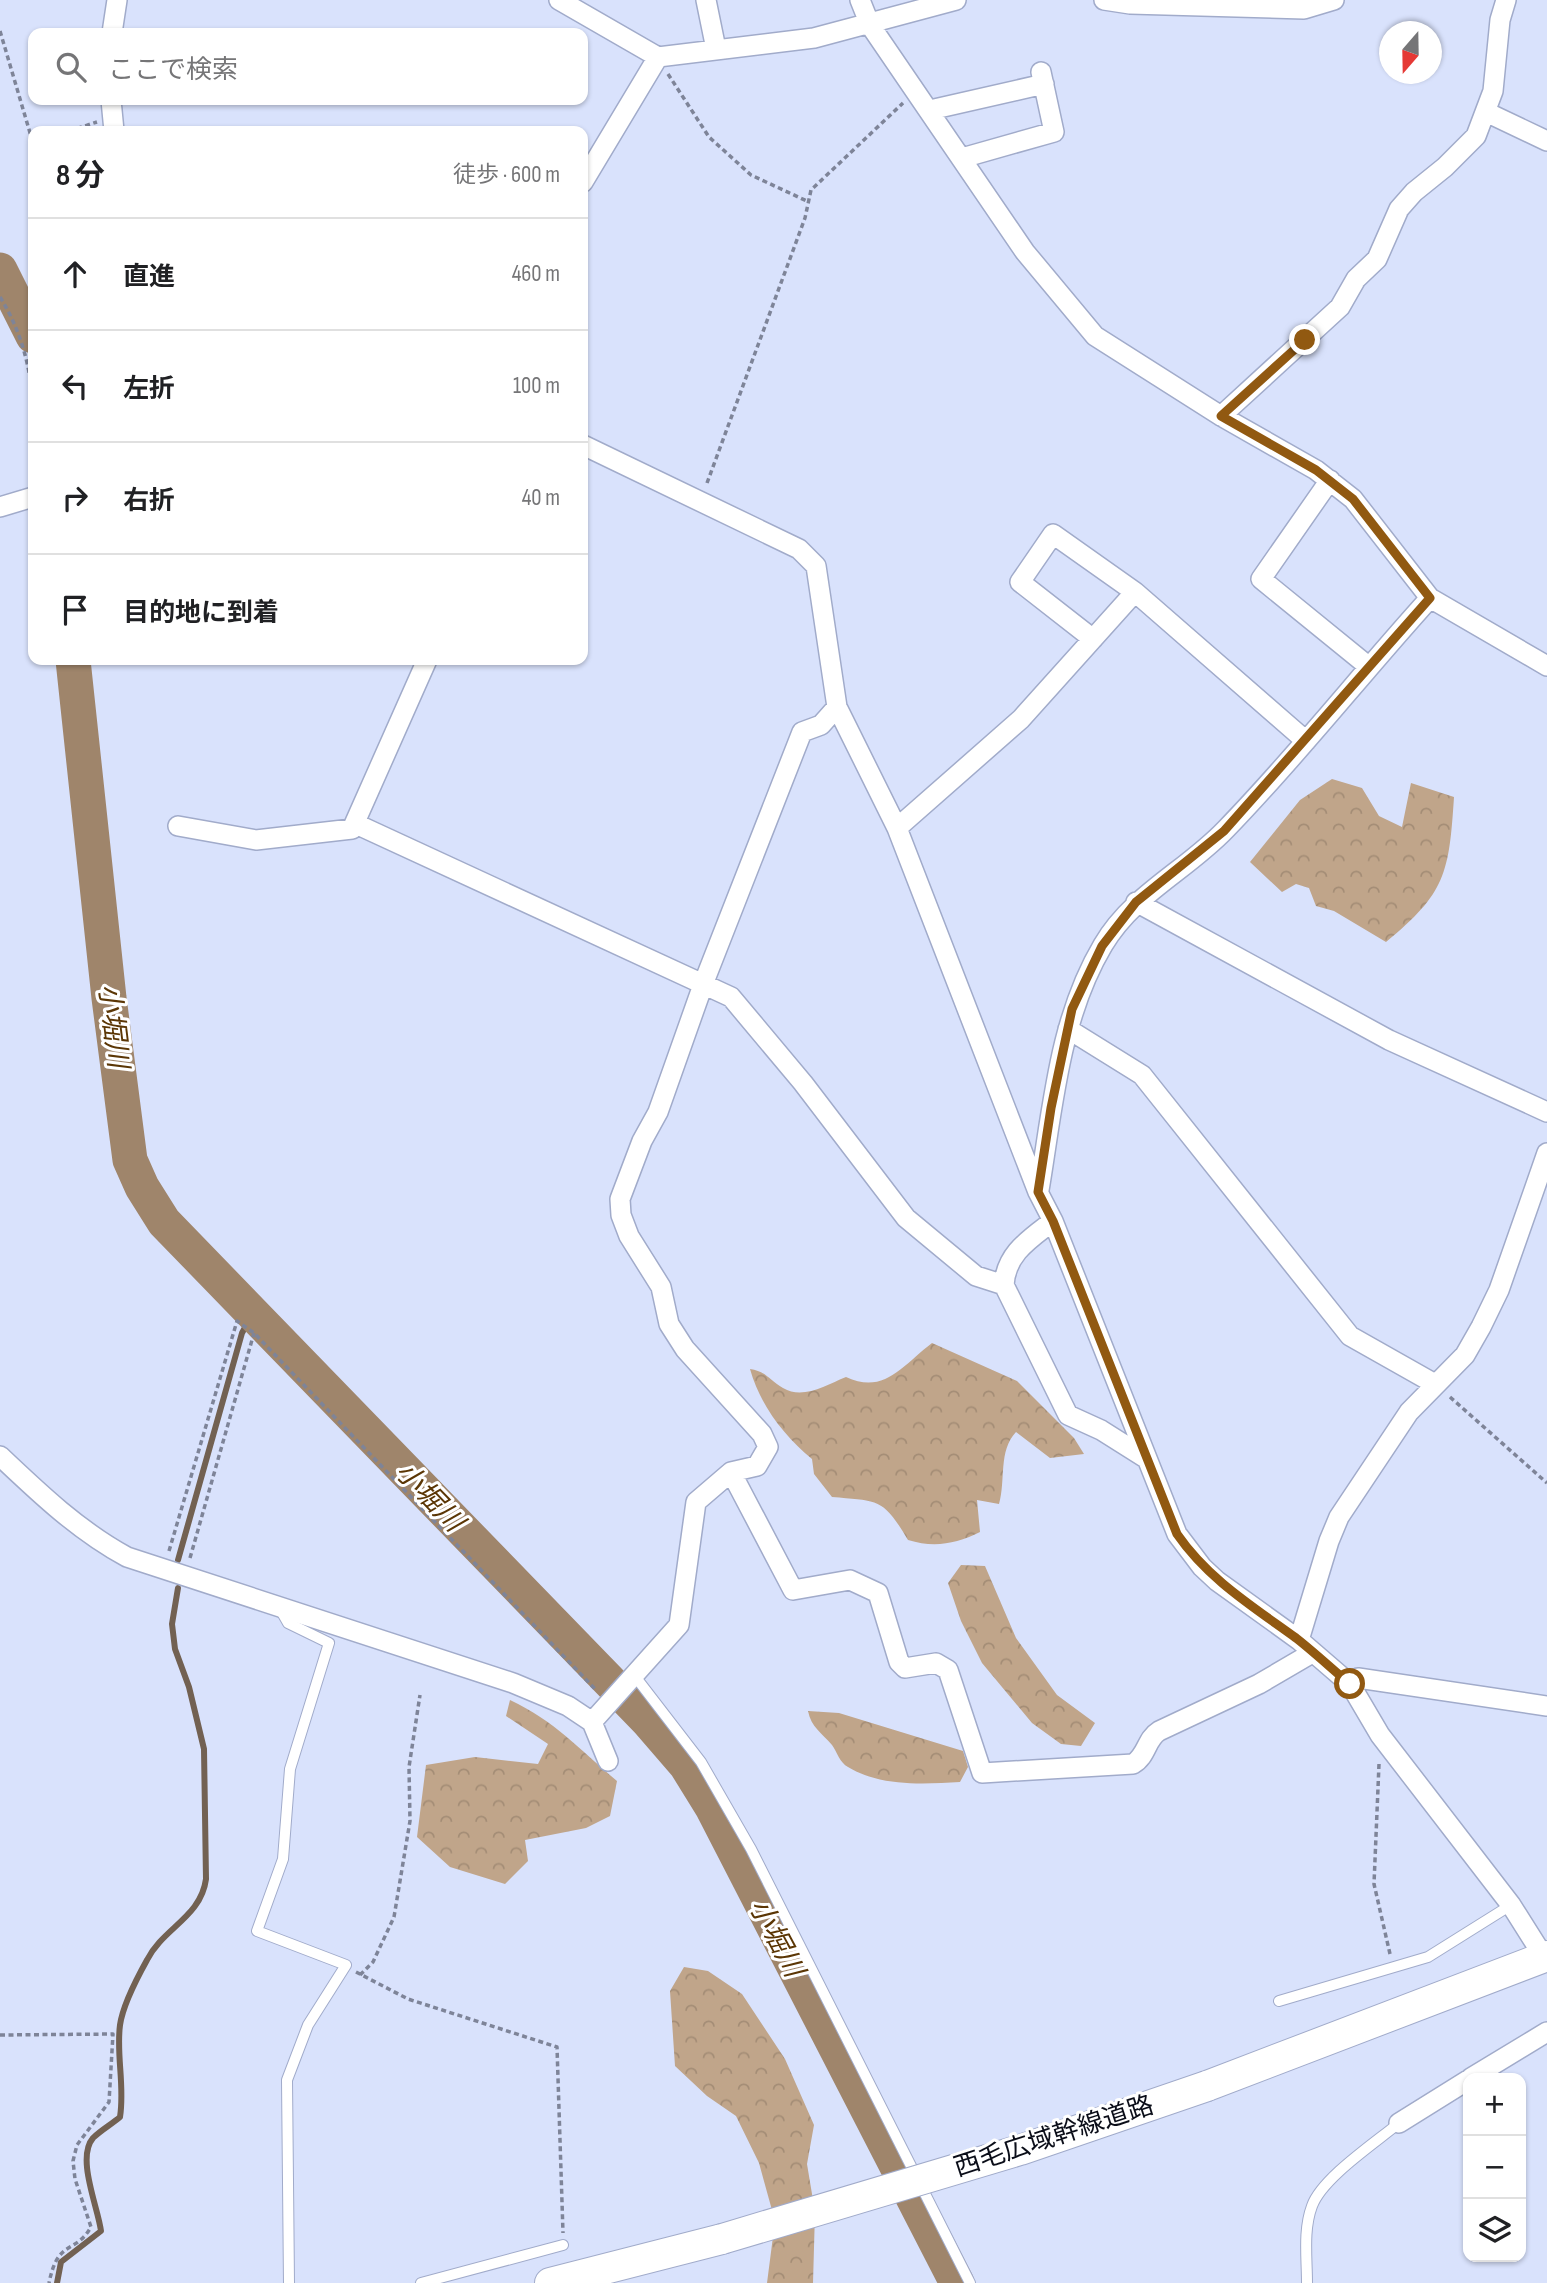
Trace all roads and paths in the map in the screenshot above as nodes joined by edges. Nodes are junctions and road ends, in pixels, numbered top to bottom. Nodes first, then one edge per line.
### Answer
1 (117, 0) edge
2 (559, 0) edge
3 (706, 0) edge
4 (860, 0) edge
5 (956, 0) edge
6 (1104, 0) edge
7 (1334, 0) edge
8 (1506, 0) edge
9 (870, 25) junction
10 (113, 28) edge
11 (0, 32) edge
12 (716, 49) junction
13 (658, 57) junction
14 (916, 90) junction
15 (930, 110) junction
16 (1486, 112) junction
17 (112, 116) edge
18 (28, 126) edge
19 (83, 126) edge
20 (1547, 141) edge
21 (962, 158) junction
22 (588, 174) edge
23 (809, 202) junction
24 (0, 297) edge
25 (28, 362) edge
26 (1221, 416) junction
27 (588, 447) edge
28 (1330, 480) junction
29 (28, 499) edge
30 (700, 501) junction
31 (0, 507) edge
32 (1135, 592) junction
33 (1430, 598) junction
34 (1093, 639) junction
35 (425, 665) edge
36 (1368, 666) junction
37 (1547, 666) edge
38 (837, 708) junction
39 (1306, 741) junction
40 (356, 824) junction
41 (178, 826) dead end
42 (897, 828) junction
43 (1136, 902) junction
44 (704, 982) junction
45 (1068, 1029) junction
46 (1547, 1112) edge
47 (1547, 1153) edge
48 (1038, 1192) junction
49 (1053, 1221) junction
50 (1004, 1285) junction
51 (254, 1333) junction
52 (1435, 1384) junction
53 (0, 1455) edge
54 (1147, 1459) junction
55 (731, 1472) junction
56 (1547, 1483) edge
57 (164, 1570) junction
58 (185, 1577) junction
59 (280, 1609) junction
60 (1306, 1647) junction
61 (631, 1679) junction
62 (1350, 1684) junction
63 (419, 1695) dead end
64 (609, 1701) junction
65 (1547, 1706) edge
66 (592, 1722) junction
67 (1380, 1735) junction
68 (608, 1762) dead end
69 (1510, 1905) junction
70 (1546, 1958) edge
71 (346, 1965) junction
72 (1393, 1969) junction
73 (360, 1975) junction
74 (1279, 2001) dead end
75 (1547, 2032) edge
76 (0, 2035) edge
77 (1480, 2073) edge
78 (1463, 2083) edge
79 (1399, 2123) joint
80 (563, 2245) joint
81 (49, 2283) edge
82 (289, 2283) edge
83 (421, 2283) edge
84 (550, 2283) edge
85 (970, 2283) edge
86 (1307, 2283) edge

1 - 10 street
2 - 13 street
3 - 12 street
4 - 9 street
5 - 9 street
6 - 7 street
8 - 16 street
9 - 12 street
9 - 14 street
11 - 18 path
12 - 13 street
13 - 22 street
13 - 23 path
14 - 15 street
14 - 23 path
15 - 21 street
15 - 21 street
16 - 20 street
16 - 26 street
17 - 19 path
21 - 26 street
23 - 30 path
24 - 25 path
26 - 28 street
27 - 30 street
28 - 33 street
28 - 36 street
29 - 31 street
30 - 38 street
32 - 34 street
32 - 34 street
32 - 39 street
33 - 36 street
33 - 37 street
34 - 42 street
35 - 40 street
36 - 39 street
38 - 42 street
38 - 44 street
39 - 43 street
40 - 41 street
40 - 44 street
42 - 48 street
43 - 45 street
43 - 46 street
44 - 50 street
44 - 55 street
45 - 48 street
45 - 52 street
47 - 52 street
48 - 49 street
49 - 50 street
49 - 54 street
50 - 54 street
51 - 57 path
51 - 58 path
51 - 64 path
52 - 56 path
52 - 60 street
53 - 57 street
54 - 60 street
55 - 60 street
55 - 61 street
57 - 58 street
58 - 59 street
59 - 66 street
59 - 71 lane
60 - 62 street
61 - 64 street
61 - 85 lane
62 - 65 street
62 - 67 street
63 - 73 path
64 - 66 street
66 - 68 street
67 - 69 street
67 - 72 path
69 - 70 street
69 - 72 lane
70 - 84 main road, 西毛広域幹線道路, bridge
71 - 73 path
71 - 82 lane
72 - 74 lane
73 - 80 path
75 - 77 street
76 - 81 path
78 - 79 street
79 - 86 lane
80 - 83 lane

